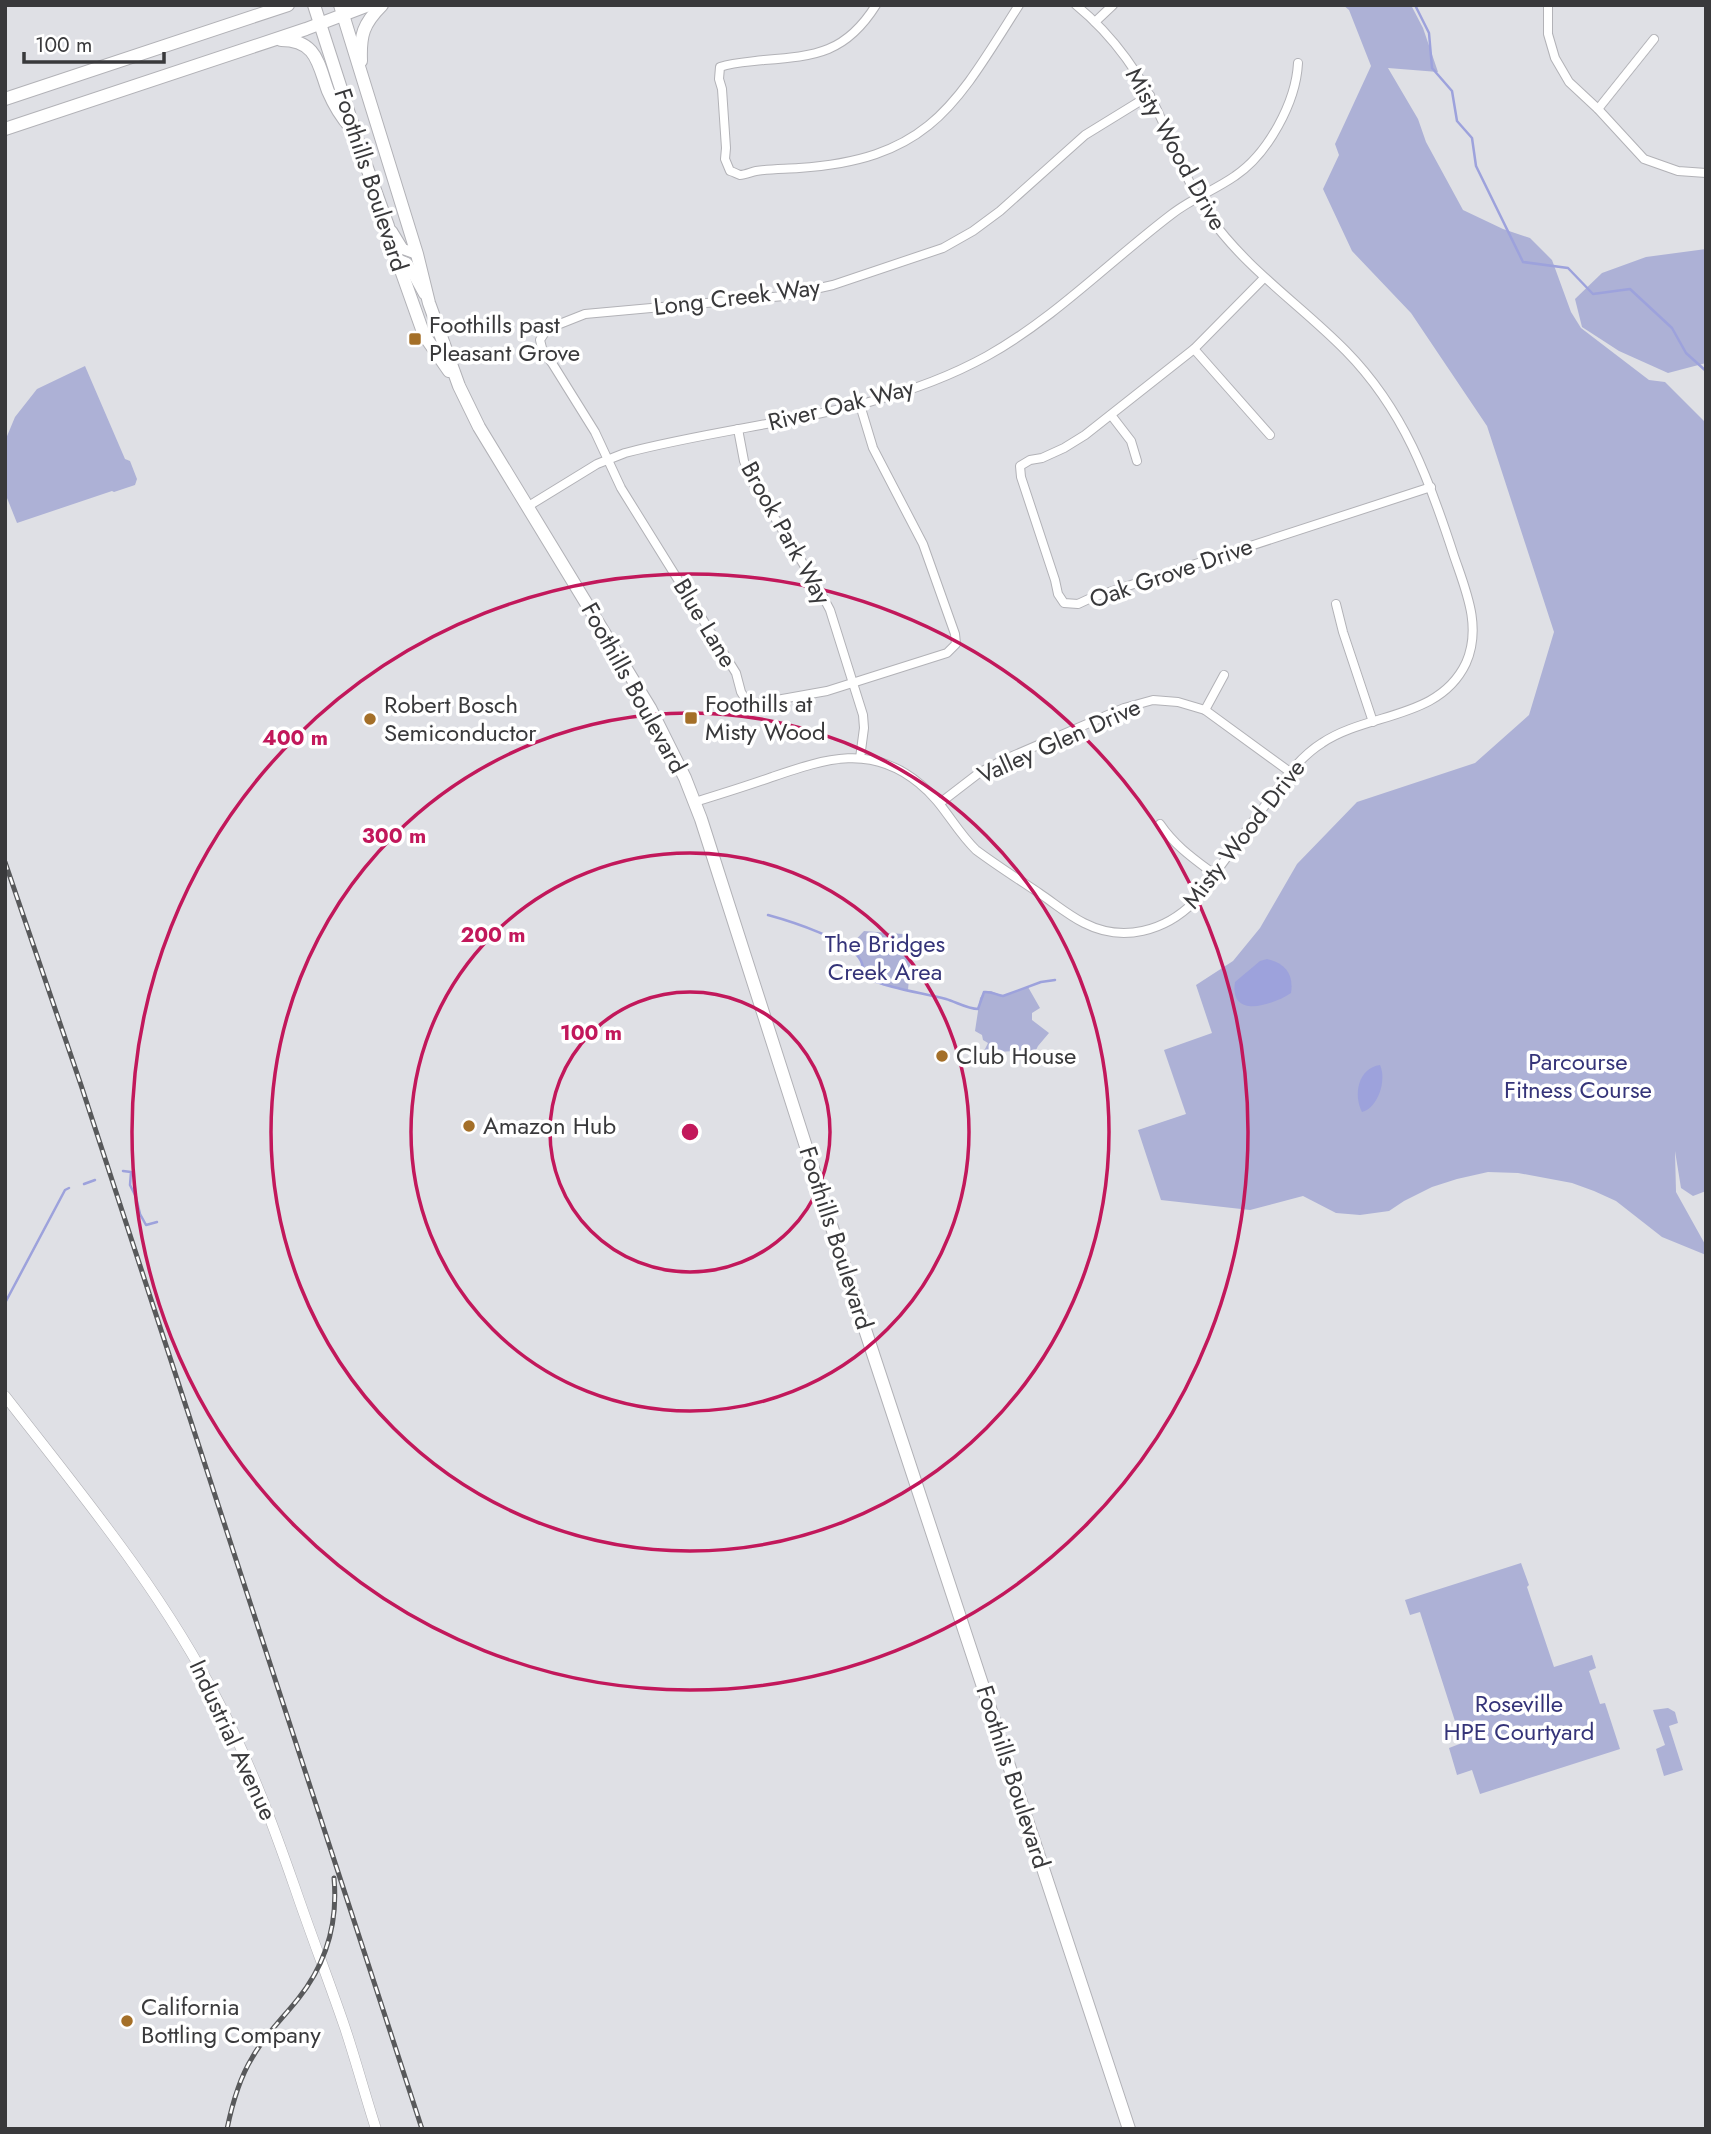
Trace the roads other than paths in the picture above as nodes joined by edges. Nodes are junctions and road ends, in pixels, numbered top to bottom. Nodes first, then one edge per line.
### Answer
1 (288, 5) edge
2 (314, 5) edge
3 (369, 5) edge
4 (382, 5) edge
5 (876, 5) edge
6 (1019, 5) edge
7 (1076, 5) edge
8 (1113, 5) edge
9 (1548, 5) edge
10 (268, 9) edge
11 (341, 10) edge
12 (1095, 22) junction
13 (321, 24) junction
14 (1654, 39) dead end
15 (270, 41) junction
16 (1298, 64) dead end
17 (361, 76) junction
18 (1150, 95) junction
19 (5, 99) edge
20 (1598, 109) junction
21 (5, 129) edge
22 (356, 134) junction
23 (1706, 173) edge
24 (1198, 198) junction
25 (388, 226) junction
26 (417, 254) junction
27 (397, 259) junction
28 (1264, 278) junction
29 (429, 303) junction
30 (1194, 349) junction
31 (459, 386) junction
32 (860, 405) junction
33 (1111, 415) junction
34 (738, 429) junction
35 (1270, 435) dead end
36 (607, 459) junction
37 (1137, 461) dead end
38 (1432, 487) junction
39 (527, 507) junction
40 (1336, 604) dead end
41 (1224, 675) dead end
42 (853, 682) junction
43 (1205, 710) junction
44 (1373, 722) junction
45 (860, 758) junction
46 (1290, 772) junction
47 (695, 802) junction
48 (940, 803) junction
49 (1160, 824) dead end
50 (1214, 874) junction
51 (5, 1396) edge
52 (376, 2129) edge
53 (1129, 2129) edge

1 - 10 main road
2 - 13 main road, Foothills Boulevard
3 - 11 main road
4 - 17 main road
5 - 6 street
7 - 12 street, Misty Wood Drive
8 - 12 street
9 - 20 street
10 - 19 main road
11 - 13 main road
11 - 17 main road, Foothills Boulevard
12 - 18 street, Misty Wood Drive
13 - 15 main road
13 - 22 main road, Foothills Boulevard
14 - 20 street
15 - 21 main road
15 - 22 main road
16 - 24 street, River Oak Way
17 - 26 main road, Foothills Boulevard
18 - 24 street, Misty Wood Drive
18 - 36 street, Long Creek Way
20 - 23 street
22 - 25 main road, Foothills Boulevard
24 - 28 street, Misty Wood Drive
24 - 32 street, River Oak Way
25 - 26 main road
25 - 27 main road, Foothills Boulevard
26 - 29 main road, Foothills Boulevard
27 - 29 main road
27 - 31 main road, Foothills Boulevard
28 - 30 street, Oak Grove Drive
28 - 38 street, Misty Wood Drive
29 - 31 main road, Foothills Boulevard
30 - 33 street, Oak Grove Drive
30 - 35 street
31 - 39 main road, Foothills Boulevard
32 - 34 street, River Oak Way
32 - 42 street, Blue Lane
33 - 37 street
33 - 38 street, Oak Grove Drive
34 - 36 street, River Oak Way
34 - 42 street, Brook Park Way
36 - 39 street, River Oak Way
36 - 42 street, Blue Lane
38 - 44 street, Misty Wood Drive
39 - 47 main road, Foothills Boulevard
40 - 44 street
41 - 43 street
42 - 45 street, Brook Park Way
43 - 46 street, Valley Glen Drive
43 - 48 street, Valley Glen Drive
44 - 46 street, Misty Wood Drive
45 - 47 street, Misty Wood Drive
45 - 48 street, Misty Wood Drive
46 - 50 street, Misty Wood Drive
47 - 53 main road, Foothills Boulevard
48 - 50 street, Misty Wood Drive
49 - 50 street
51 - 52 street, Industrial Avenue

